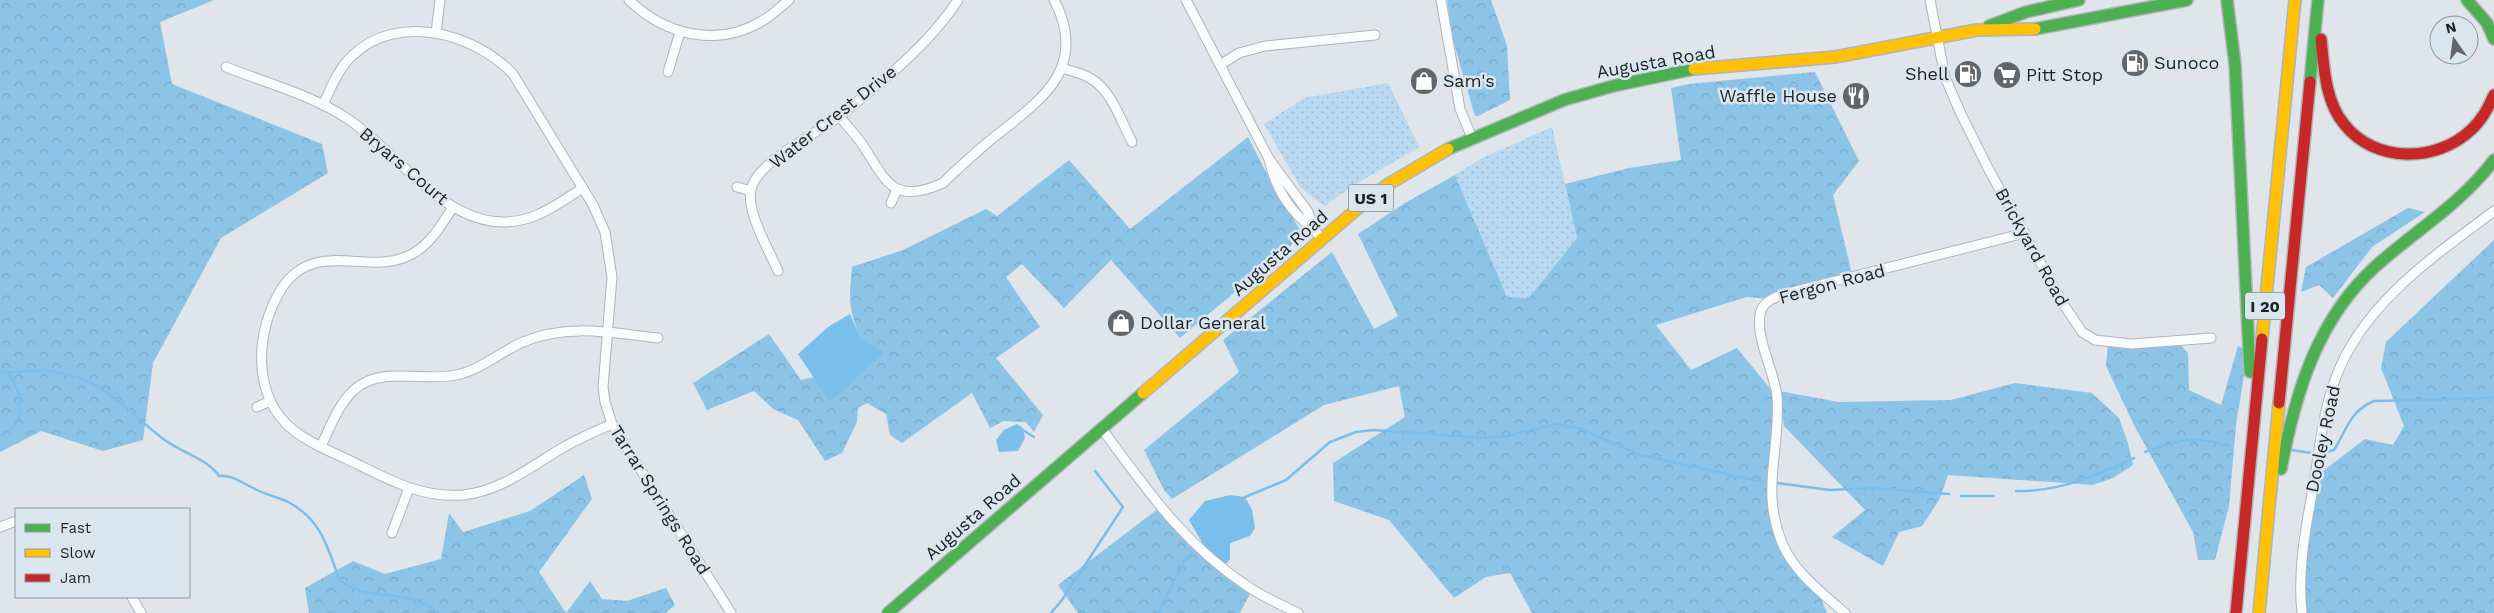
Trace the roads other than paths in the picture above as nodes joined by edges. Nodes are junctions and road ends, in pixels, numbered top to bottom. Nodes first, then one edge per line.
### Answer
1 (440, 0) edge
2 (629, 0) edge
3 (789, 0) edge
4 (958, 0) edge
5 (1054, 0) edge
6 (1186, 0) edge
7 (1441, 0) edge
8 (1930, 0) edge
9 (2079, 0) edge
10 (2187, 0) edge
11 (2227, 0) edge
12 (2295, 0) edge
13 (2467, 0) edge
14 (2318, 2) edge
15 (1977, 30) junction
16 (680, 32) junction
17 (436, 33) junction
18 (1375, 35) dead end
19 (1938, 38) junction
20 (2494, 39) edge
21 (1220, 65) junction
22 (226, 67) dead end
23 (1062, 68) junction
24 (668, 72) dead end
25 (2494, 95) edge
26 (323, 105) junction
27 (839, 116) junction
28 (1472, 138) junction
29 (1132, 142) dead end
30 (2494, 160) edge
31 (736, 187) dead end
32 (583, 188) junction
33 (897, 189) junction
34 (751, 191) junction
35 (891, 203) dead end
36 (453, 207) junction
37 (2494, 211) edge
38 (2025, 233) junction
39 (1322, 240) junction
40 (778, 272) dead end
41 (608, 333) junction
42 (658, 338) dead end
43 (2211, 338) dead end
44 (270, 401) junction
45 (257, 407) dead end
46 (612, 424) junction
47 (1102, 429) junction
48 (2252, 430) junction
49 (321, 446) junction
50 (409, 488) junction
51 (15, 521) edge
52 (0, 527) edge
53 (392, 533) dead end
54 (2262, 582) junction
55 (133, 598) edge
56 (141, 613) edge
57 (732, 613) edge
58 (888, 613) edge
59 (1298, 613) edge
60 (1845, 613) edge
61 (2236, 613) edge
62 (2259, 613) edge
63 (2302, 613) edge

1 - 17 street
2 - 16 street
3 - 16 street
4 - 27 street, Water Crest Drive
5 - 23 street
6 - 21 street
7 - 28 street
8 - 19 street, Brickyard Road
9 - 15 main road, Augusta Road / US 1
10 - 15 main road, Augusta Road / US 1
11 - 48 main road
12 - 48 main road, I 20
13 - 20 main road
14 - 25 main road
14 - 54 main road, I 20
15 - 19 main road, Augusta Road / US 1
16 - 24 street
17 - 26 street, Tarrar Springs Road
17 - 32 street, Tarrar Springs Road
18 - 21 street
19 - 28 main road, Augusta Road / US 1
19 - 38 street, Brickyard Road
21 - 39 street
22 - 26 street, Bryars Court
23 - 29 street
23 - 33 street
26 - 36 street, Bryars Court
27 - 33 street
27 - 34 street, Water Crest Drive
28 - 39 main road, Augusta Road / US 1
30 - 54 main road
31 - 34 street
32 - 36 street, Bryars Court
32 - 41 street, Tarrar Springs Road
33 - 35 street
34 - 40 street
36 - 44 street
37 - 63 street, Dooley Road
38 - 43 street, Brickyard Road
38 - 60 street, Fergon Road
39 - 47 main road, Augusta Road / US 1
41 - 42 street
41 - 46 street, Tarrar Springs Road
41 - 49 street
44 - 45 street
44 - 49 street
46 - 50 street
46 - 57 street, Tarrar Springs Road
47 - 58 main road, Augusta Road / US 1
47 - 59 street
48 - 61 main road, I 20
49 - 50 street
50 - 53 street
51 - 52 street
54 - 62 main road, I 20
55 - 56 street

